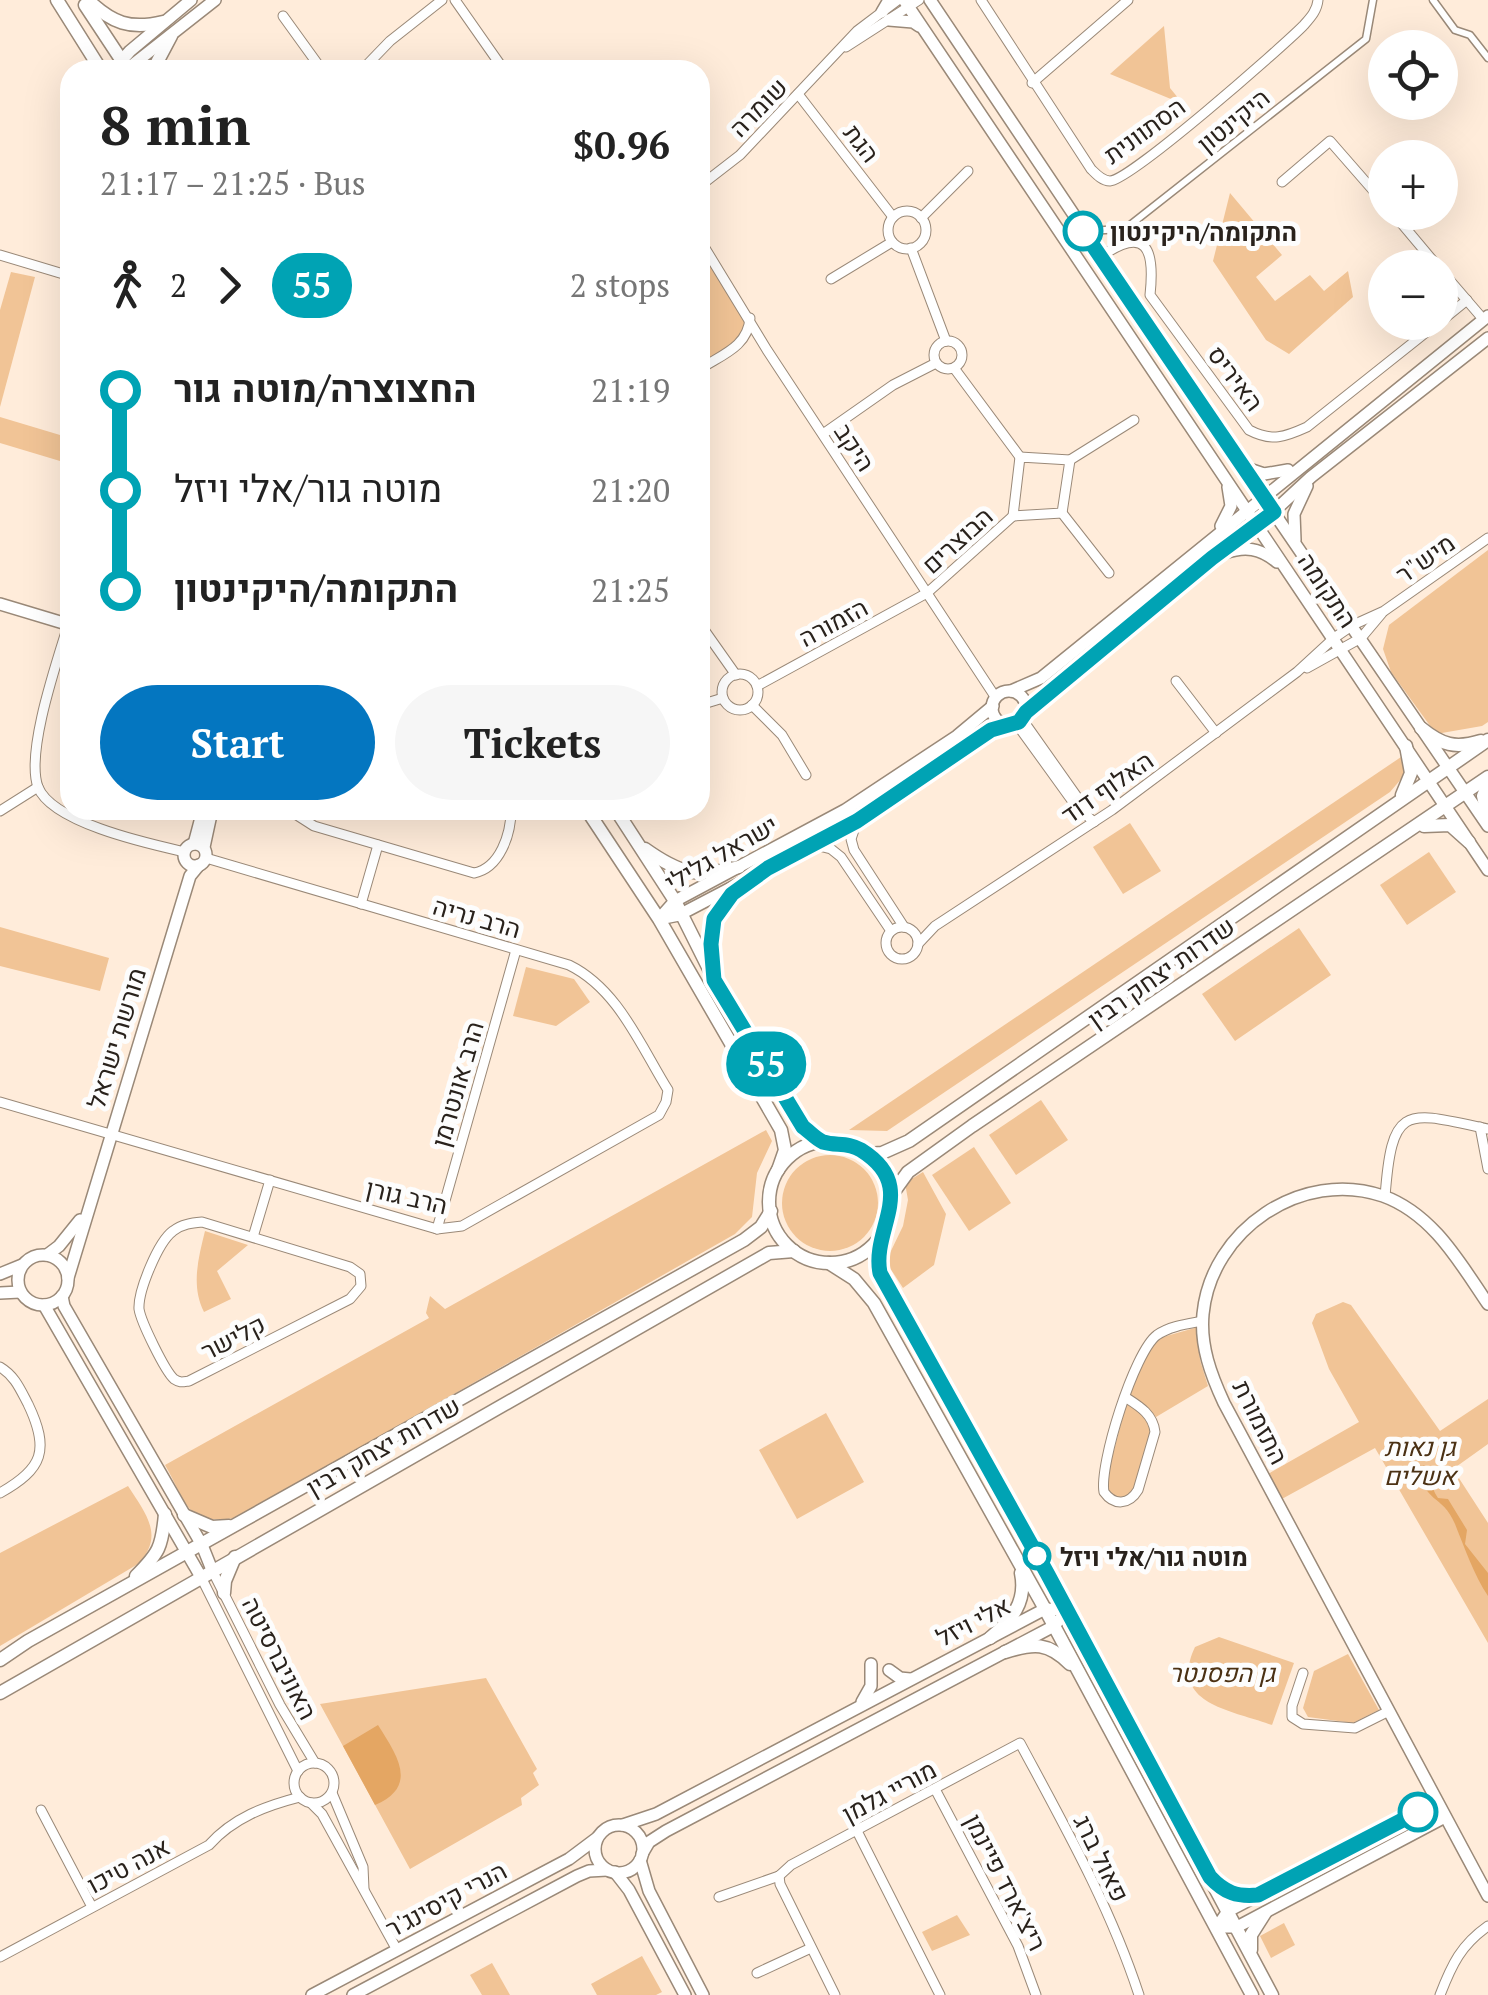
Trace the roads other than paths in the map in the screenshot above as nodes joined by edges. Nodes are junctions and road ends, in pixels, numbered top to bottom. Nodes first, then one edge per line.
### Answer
1 (58, 0) edge
2 (85, 0) edge
3 (190, 0) edge
4 (215, 0) edge
5 (442, 0) edge
6 (455, 0) edge
7 (930, 0) edge
8 (981, 0) edge
9 (1128, 0) edge
10 (1318, 0) edge
11 (1374, 0) edge
12 (1432, 0) edge
13 (908, 2) edge
14 (887, 11) edge
15 (283, 16) dead end
16 (163, 22) junction
17 (924, 29) junction
18 (170, 36) junction
19 (1488, 58) edge
20 (96, 60) edge
21 (119, 60) edge
22 (130, 60) edge
23 (135, 60) edge
24 (158, 60) edge
25 (315, 60) edge
26 (372, 60) edge
27 (497, 60) edge
28 (1032, 82) junction
29 (798, 94) junction
30 (968, 172) dead end
31 (710, 178) edge
32 (1282, 182) dead end
33 (1368, 185) edge
34 (893, 217) junction
35 (921, 218) junction
36 (1407, 230) edge
37 (1083, 231) junction
38 (892, 242) junction
39 (911, 248) junction
40 (1425, 250) edge
41 (0, 255) edge
42 (710, 256) edge
43 (1100, 256) junction
44 (60, 273) edge
45 (831, 279) dead end
46 (1458, 289) edge
47 (1467, 300) junction
48 (1458, 307) edge
49 (1486, 317) edge
50 (750, 318) junction
51 (1488, 338) edge
52 (1417, 340) edge
53 (946, 341) junction
54 (741, 344) junction
55 (767, 350) junction
56 (712, 361) edge
57 (936, 364) junction
58 (954, 368) junction
59 (1134, 420) dead end
60 (823, 434) junction
61 (1020, 458) junction
62 (1070, 460) junction
63 (1300, 464) junction
64 (1242, 466) junction
65 (1311, 477) junction
66 (1227, 483) junction
67 (1262, 496) junction
68 (1246, 510) junction
69 (1274, 512) junction
70 (1062, 513) junction
71 (1013, 516) junction
72 (1258, 526) junction
73 (1213, 538) junction
74 (1488, 538) edge
75 (1301, 552) junction
76 (1212, 558) junction
77 (1289, 572) junction
78 (1110, 573) dead end
79 (928, 594) junction
80 (0, 604) edge
81 (1384, 611) junction
82 (60, 621) edge
83 (1353, 625) junction
84 (710, 638) edge
85 (1334, 638) junction
86 (1361, 638) junction
87 (1342, 650) junction
88 (60, 658) edge
89 (1297, 672) junction
90 (736, 675) junction
91 (1176, 681) dead end
92 (757, 686) junction
93 (1001, 697) junction
94 (723, 698) junction
95 (710, 702) edge
96 (752, 705) junction
97 (1018, 720) junction
98 (1421, 728) junction
99 (1216, 733) junction
100 (1488, 739) edge
101 (1406, 746) junction
102 (1449, 768) junction
103 (806, 775) dead end
104 (1488, 777) edge
105 (1429, 780) junction
106 (1488, 785) edge
107 (38, 787) junction
108 (1467, 793) junction
109 (1396, 804) junction
110 (1446, 807) junction
111 (60, 809) edge
112 (0, 811) edge
113 (81, 820) edge
114 (201, 820) edge
115 (208, 820) edge
116 (305, 820) edge
117 (512, 820) edge
118 (595, 820) edge
119 (622, 820) edge
120 (857, 821) junction
121 (1094, 822) junction
122 (1488, 822) edge
123 (1407, 832) junction
124 (1469, 842) junction
125 (637, 843) junction
126 (378, 845) junction
127 (816, 845) junction
128 (195, 858) junction
129 (740, 867) junction
130 (768, 868) junction
131 (1488, 870) edge
132 (361, 904) junction
133 (677, 908) junction
134 (659, 919) junction
135 (935, 926) junction
136 (908, 929) junction
137 (891, 931) junction
138 (918, 944) junction
139 (516, 950) junction
140 (714, 980) junction
141 (0, 1102) edge
142 (666, 1102) joint
143 (1484, 1128) edge
144 (111, 1134) junction
145 (823, 1142) junction
146 (866, 1154) junction
147 (1488, 1169) edge
148 (778, 1170) junction
149 (270, 1180) junction
150 (1385, 1197) junction
151 (890, 1198) junction
152 (85, 1212) junction
153 (770, 1212) junction
154 (438, 1229) junction
155 (881, 1236) junction
156 (254, 1237) junction
157 (794, 1251) junction
158 (47, 1255) junction
159 (830, 1263) junction
160 (22, 1264) junction
161 (0, 1274) edge
162 (68, 1278) junction
163 (20, 1292) junction
164 (0, 1293) edge
165 (62, 1296) junction
166 (1488, 1304) edge
167 (44, 1305) junction
168 (1202, 1321) junction
169 (0, 1367) edge
170 (1125, 1397) junction
171 (0, 1493) edge
172 (165, 1514) junction
173 (184, 1515) junction
174 (236, 1525) junction
175 (202, 1545) junction
176 (187, 1553) junction
177 (235, 1557) junction
178 (1018, 1560) junction
179 (206, 1574) junction
180 (125, 1588) junction
181 (224, 1593) junction
182 (1046, 1609) junction
183 (1066, 1610) junction
184 (1054, 1626) junction
185 (990, 1638) junction
186 (1005, 1652) junction
187 (0, 1660) edge
188 (871, 1664) dead end
189 (890, 1670) dead end
190 (1303, 1673) dead end
191 (1081, 1676) junction
192 (910, 1679) junction
193 (0, 1693) edge
194 (858, 1706) junction
195 (1389, 1711) junction
196 (1020, 1742) joint
197 (314, 1762) junction
198 (298, 1771) junction
199 (294, 1784) junction
200 (935, 1788) junction
201 (332, 1793) junction
202 (300, 1797) junction
203 (1437, 1802) junction
204 (311, 1803) junction
205 (271, 1804) junction
206 (41, 1810) dead end
207 (1445, 1817) junction
208 (623, 1825) junction
209 (857, 1831) junction
210 (597, 1838) junction
211 (641, 1857) junction
212 (349, 1861) junction
213 (363, 1868) junction
214 (611, 1871) junction
215 (779, 1876) junction
216 (1210, 1877) junction
217 (364, 1892) junction
218 (1258, 1895) junction
219 (1488, 1896) edge
220 (719, 1897) dead end
221 (92, 1907) junction
222 (1228, 1911) junction
223 (1265, 1912) junction
224 (1488, 1926) edge
225 (1217, 1927) junction
226 (1237, 1927) junction
227 (811, 1948) junction
228 (396, 1950) junction
229 (0, 1957) edge
230 (1253, 1958) junction
231 (757, 1973) dead end
232 (831, 1994) edge
233 (312, 1995) edge
234 (353, 1995) edge
235 (685, 1995) edge
236 (703, 1995) edge
237 (940, 1995) edge
238 (1036, 1995) edge
239 (1139, 1995) edge
240 (1252, 1995) edge
241 (1272, 1995) edge
242 (1440, 1995) edge

1 - 20 main road
2 - 16 main road
2 - 21 main road
3 - 16 street
4 - 18 street
5 - 26 street
6 - 27 street
7 - 37 street, התקומה
8 - 28 street, הסתוונית
9 - 28 street
10 - 28 street, הסתוונית
11 - 37 street, היקינטון
12 - 19 street
13 - 14 street, שומרה
13 - 17 street, התקומה
14 - 17 street
14 - 29 street, שומרה
15 - 25 street
16 - 22 street
17 - 66 street, התקומה
18 - 23 street
18 - 24 main road
29 - 31 street, שומרה
29 - 34 street, הגת
30 - 35 street
32 - 33 street
34 - 35 street
34 - 38 street
35 - 39 street
36 - 40 street
37 - 43 street, התקומה
38 - 39 street
38 - 45 street
39 - 53 street
41 - 44 street
42 - 50 street, היקב
43 - 52 street, האיריס
43 - 64 street, התקומה
46 - 47 street
47 - 48 street, האיריס
47 - 49 street
49 - 63 street, ישראל גלילי
50 - 54 street
50 - 55 street, היקב
51 - 65 street, ישראל גלילי
53 - 57 street
53 - 58 street
54 - 55 street
54 - 56 street
55 - 60 street, היקב
57 - 58 street
57 - 60 street
58 - 61 street
59 - 62 street
60 - 79 street, היקב
61 - 62 street
61 - 71 street
62 - 70 street
63 - 64 street
63 - 67 street, ישראל גלילי
64 - 67 street, התקומה
65 - 69 street, ישראל גלילי
65 - 75 street
66 - 68 street, התקומה
66 - 73 street
67 - 68 street, ישראל גלילי
67 - 69 street, התקומה
68 - 72 street, התקומה
68 - 73 street, ישראל גלילי
69 - 72 street, ישראל גלילי
69 - 75 street, התקומה
70 - 71 street
70 - 78 street
71 - 79 street, הבוצרים
72 - 76 street, ישראל גלילי
72 - 77 street, התקומה
73 - 93 street, ישראל גלילי
74 - 81 street, מיש"ר
75 - 83 street, התקומה
76 - 77 street
76 - 97 street, ישראל גלילי
77 - 85 street, התקומה
79 - 92 street, הזמורה
79 - 93 street, היקב
80 - 82 street
81 - 83 street, מיש"ר
81 - 86 street, מיש"ר
83 - 85 street, מיש"ר
83 - 86 street, התקומה
84 - 90 street
85 - 87 street, התקומה
85 - 89 street, האלוף דוד
86 - 87 street, האלוף דוד
86 - 98 street, התקומה
87 - 89 street, האלוף דוד
87 - 101 street, התקומה
88 - 107 street
89 - 99 street, האלוף דוד
90 - 92 street
90 - 94 street
91 - 99 street
92 - 96 street
93 - 97 street
93 - 97 street
93 - 129 street, ישראל גלילי
94 - 95 street
94 - 96 street
96 - 103 street
97 - 120 street, ישראל גלילי
97 - 121 street
98 - 100 main road
98 - 102 street, התקומה
99 - 121 street, האלוף דוד
100 - 102 main road, שדרות יצחק רבין
101 - 105 street, התקומה
101 - 109 main road
102 - 105 main road, שדרות יצחק רבין
102 - 108 street, התקומה
104 - 108 main road, שדרות יצחק רבין
105 - 109 main road, שדרות יצחק רבין
105 - 110 street, התקומה
106 - 122 main road
107 - 111 street, הרב נריה
107 - 112 street
108 - 110 main road, שדרות יצחק רבין
108 - 122 street, התקומה
109 - 146 main road, שדרות יצחק רבין
110 - 123 main road, שדרות יצחק רבין
110 - 124 street, התקומה
113 - 128 street, הרב נריה
114 - 128 street, מורשת ישראל
115 - 128 street, מורשת ישראל
116 - 126 street
117 - 126 street
118 - 134 main road
119 - 125 main road
120 - 127 street, ישראל גלילי
120 - 136 street
121 - 135 street, האלוף דוד
123 - 124 main road
123 - 151 main road, שדרות יצחק רבין
124 - 131 street, התקומה
125 - 129 main road
125 - 133 main road
126 - 132 street
127 - 130 street, ישראל גלילי
127 - 137 street
128 - 132 street, הרב נריה
128 - 144 street, מורשת ישראל
129 - 133 street, ישראל גלילי
130 - 133 street, ישראל גלילי
130 - 140 main road
132 - 139 street, הרב נריה
133 - 134 street, ישראל גלילי
133 - 140 main road
134 - 148 main road
135 - 136 street, האלוף דוד
135 - 138 street, האלוף דוד
136 - 137 street
136 - 138 street
137 - 138 street
139 - 142 street, הרב נריה
139 - 154 street, הרב אונטרמן
140 - 145 main road
141 - 144 street, הרב גורן
142 - 154 street, הרב גורן
143 - 147 street
143 - 150 street
144 - 149 street, הרב גורן
144 - 152 street, מורשת ישראל
145 - 146 main road
145 - 148 main road
146 - 151 main road
148 - 153 main road
149 - 154 street, הרב גורן
149 - 156 street
150 - 166 street, התזמורת
150 - 168 street, התזמורת
151 - 155 main road
152 - 158 street, מורשת ישראל
152 - 162 street, מורשת ישראל
153 - 157 main road
153 - 174 main road, שדרות יצחק רבין
155 - 159 main road
155 - 183 main road
156 - 156 street, קלישר
157 - 159 main road
157 - 177 main road, שדרות יצחק רבין
158 - 160 street
158 - 162 street
159 - 178 main road
160 - 161 street
160 - 163 street
162 - 165 street
163 - 164 street
163 - 167 street
165 - 167 street
165 - 173 street
167 - 172 street
168 - 170 street
168 - 195 street, התזמורת
169 - 171 street
170 - 170 street
172 - 176 street
172 - 180 main road
173 - 174 main road
173 - 175 street
174 - 175 main road, שדרות יצחק רבין
175 - 176 main road, שדרות יצחק רבין
175 - 179 street
176 - 179 street
176 - 180 main road, שדרות יצחק רבין
177 - 179 main road, שדרות יצחק רבין
177 - 181 main road
178 - 182 main road
178 - 185 main road
179 - 181 street, האוניברסיטה
179 - 193 main road, שדרות יצחק רבין
179 - 198 street, האוניברסיטה
180 - 187 main road, שדרות יצחק רבין
181 - 197 street, האוניברסיטה
182 - 183 street, אלי ויזל
182 - 184 main road
182 - 185 street, אלי ויזל
183 - 184 street, אלי ויזל
183 - 216 main road
184 - 186 street, אלי ויזל
184 - 191 main road
185 - 192 street, אלי ויזל
186 - 191 main road
186 - 211 street, אלי ויזל
188 - 194 street
189 - 192 street
190 - 195 street
191 - 225 main road
192 - 194 street, אלי ויזל
194 - 208 street, אלי ויזל
195 - 203 street, התזמורת
196 - 200 street, מוריי גלמן
196 - 239 street, פאול ברג
197 - 198 street
197 - 201 street
198 - 199 street
199 - 202 street
199 - 205 street, אנה טיכו
200 - 209 street, מוריי גלמן
200 - 238 street, ריצ'ארד פיינמן
201 - 204 street
201 - 213 street
202 - 204 street
202 - 205 street, אנה טיכו
203 - 207 street, התזמורת
203 - 218 street
204 - 212 street
205 - 221 street, אנה טיכו
206 - 221 street
207 - 219 street, התזמורת
207 - 223 street
208 - 210 street
208 - 211 street
209 - 215 street, מוריי גלמן
209 - 237 street
210 - 214 street
210 - 228 street, הנרי קיסינג'ר
211 - 214 street
211 - 236 street
212 - 213 street
212 - 217 street
213 - 217 street
214 - 234 street, הנרי קיסינג'ר
214 - 235 street
215 - 220 street, מוריי גלמן
215 - 227 street
216 - 218 main road
216 - 222 main road
217 - 228 street
218 - 222 street
221 - 229 street, אנה טיכו
222 - 225 street
222 - 226 main road
223 - 226 street
223 - 230 main road
224 - 242 street
225 - 226 street
225 - 240 main road
226 - 230 main road
227 - 231 street
227 - 232 street
228 - 233 street, הנרי קיסינג'ר
230 - 241 main road

